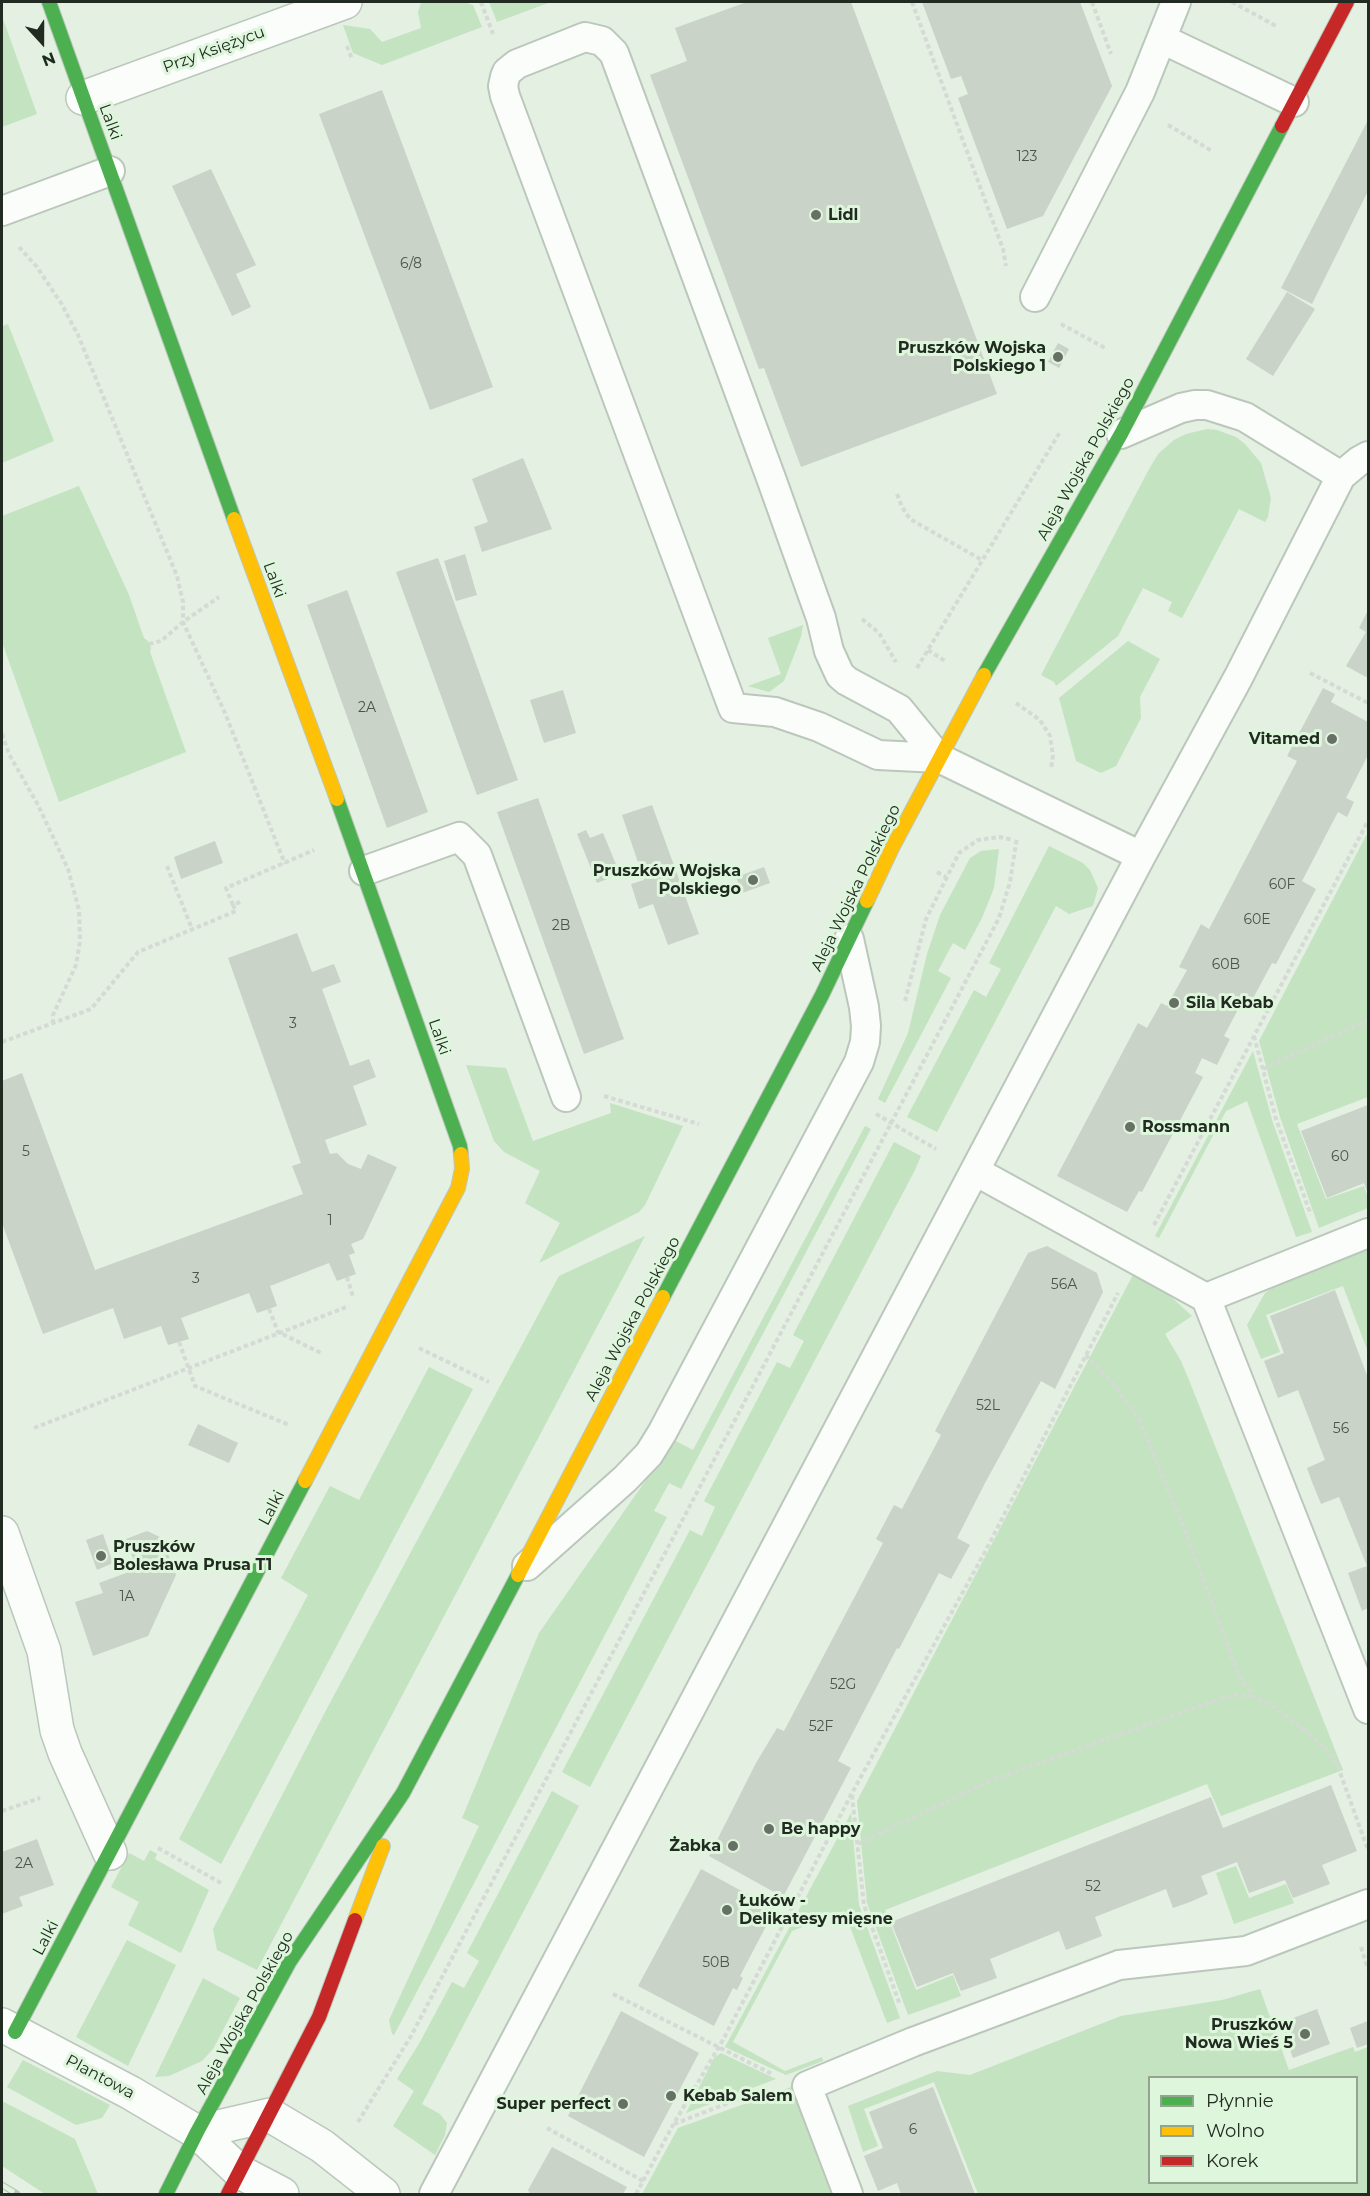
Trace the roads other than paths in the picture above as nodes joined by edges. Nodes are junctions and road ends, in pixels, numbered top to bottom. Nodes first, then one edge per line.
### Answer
1 (49, 2) edge
2 (345, 2) edge
3 (1176, 2) edge
4 (1347, 2) edge
5 (1162, 39) junction
6 (83, 98) junction
7 (1294, 102) junction
8 (110, 171) junction
9 (2, 211) edge
10 (1035, 297) dead end
11 (1121, 434) junction
12 (1368, 456) edge
13 (1341, 476) junction
14 (939, 758) junction
15 (1141, 856) junction
16 (364, 871) junction
17 (849, 939) junction
18 (566, 1097) road end
19 (975, 1171) junction
20 (1368, 1233) edge
21 (1206, 1298) junction
22 (2, 1533) edge
23 (516, 1576) junction
24 (1368, 1709) edge
25 (403, 1793) junction
26 (117, 1841) junction
27 (1368, 1904) edge
28 (8, 2029) edge
29 (270, 2115) junction
30 (197, 2132) junction
31 (234, 2183) edge
32 (166, 2194) edge
33 (282, 2194) edge
34 (383, 2194) edge
35 (434, 2194) edge
36 (848, 2194) edge

1 - 6 main road, Lalki
2 - 6 street, Przy Księżycu
3 - 5 lane
4 - 7 main road, Aleja Wojska Polskiego
5 - 7 lane
5 - 10 lane
6 - 8 main road, Lalki
7 - 11 main road, Aleja Wojska Polskiego
8 - 9 lane
8 - 16 main road, Lalki
11 - 13 lane
11 - 14 main road, Aleja Wojska Polskiego
12 - 13 lane
13 - 15 lane
14 - 14 lane
14 - 15 lane
14 - 17 main road, Aleja Wojska Polskiego
15 - 19 lane
16 - 18 lane
16 - 26 main road, Lalki
17 - 23 main road, Aleja Wojska Polskiego
17 - 23 lane
19 - 21 lane
19 - 35 lane
20 - 21 lane
21 - 24 lane
22 - 26 street
23 - 25 main road, Aleja Wojska Polskiego
25 - 29 main road, Aleja Wojska Polskiego
25 - 30 main road, Aleja Wojska Polskiego
26 - 28 main road, Lalki
27 - 36 lane
28 - 30 street, Plantowa
29 - 30 street
29 - 31 main road, Aleja Wojska Polskiego
29 - 34 street
30 - 31 street, Plantowa
30 - 32 main road, Aleja Wojska Polskiego
31 - 33 street, Plantowa

